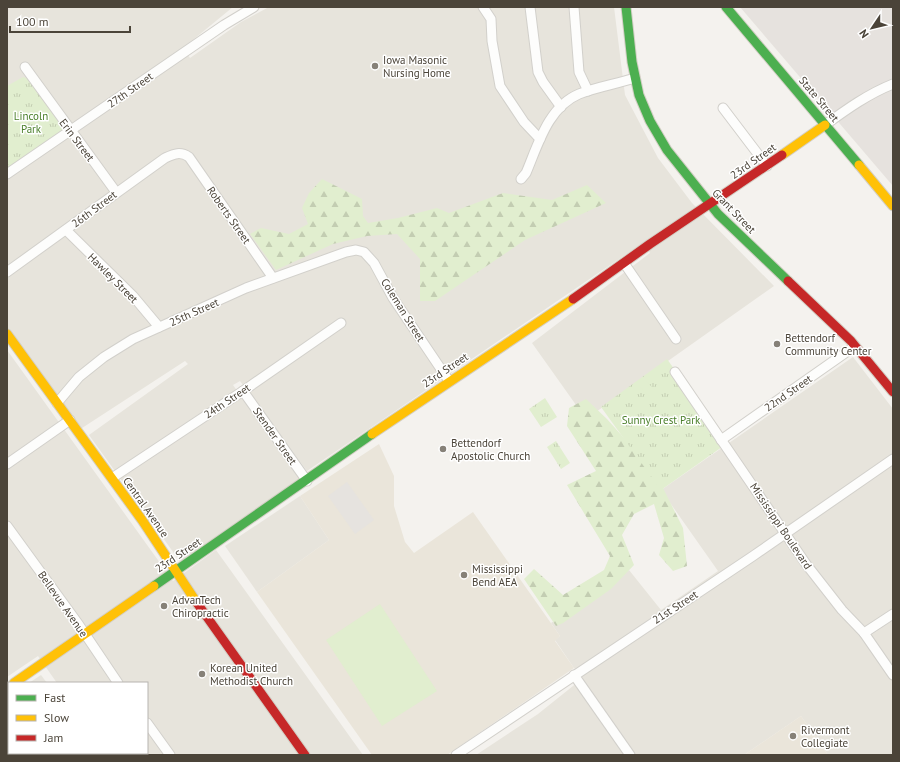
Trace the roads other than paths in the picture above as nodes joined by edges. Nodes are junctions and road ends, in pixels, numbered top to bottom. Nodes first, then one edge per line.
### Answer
1 (254, 7) edge
2 (483, 7) edge
3 (530, 7) edge
4 (574, 7) edge
5 (626, 7) edge
6 (726, 7) edge
7 (25, 68) dead end
8 (634, 78) junction
9 (893, 84) edge
10 (588, 91) junction
11 (561, 107) junction
12 (723, 108) dead end
13 (825, 125) junction
14 (71, 132) junction
15 (540, 139) junction
16 (184, 153) joint
17 (767, 166) junction
18 (7, 174) edge
19 (521, 179) dead end
20 (116, 192) junction
21 (710, 205) junction
22 (893, 206) edge
23 (66, 230) junction
24 (349, 252) joint
25 (624, 263) junction
26 (7, 272) edge
27 (273, 278) junction
28 (341, 323) dead end
29 (159, 327) junction
30 (7, 334) edge
31 (676, 339) dead end
32 (855, 346) junction
33 (675, 372) dead end
34 (449, 381) junction
35 (243, 391) junction
36 (893, 392) edge
37 (57, 403) junction
38 (70, 420) junction
39 (721, 440) junction
40 (893, 459) edge
41 (7, 464) edge
42 (112, 478) junction
43 (307, 481) junction
44 (7, 526) edge
45 (786, 532) junction
46 (175, 572) junction
47 (893, 614) edge
48 (864, 633) junction
49 (84, 634) junction
50 (574, 675) junction
51 (893, 675) edge
52 (15, 682) edge
53 (117, 682) edge
54 (148, 724) edge
55 (170, 755) edge
56 (305, 755) edge
57 (456, 755) edge
58 (630, 755) edge

1 - 14 street, 27th Street
2 - 15 street
3 - 11 street
4 - 10 street
5 - 8 street, Grant Street
6 - 13 street, State Street
7 - 14 street, Erin Street
8 - 10 street
8 - 21 street, Grant Street
9 - 13 street, 23rd Street
10 - 11 street
11 - 15 street
12 - 17 street
13 - 17 street, 23rd Street
13 - 22 street, State Street
14 - 18 street, 27th Street
14 - 20 street, Erin Street
15 - 19 street
16 - 20 street, 26th Street
16 - 27 street, Roberts Street
17 - 21 street, 23rd Street
20 - 23 street, 26th Street
21 - 25 street, 23rd Street
21 - 32 street, Grant Street
23 - 26 street, 26th Street
23 - 29 street, Hawley Street
24 - 27 street, 25th Street
24 - 34 street, Coleman Street
25 - 31 street
25 - 34 street, 23rd Street
27 - 29 street, 25th Street
28 - 35 street, 24th Street
29 - 37 street, 25th Street
30 - 37 street, Central Avenue
32 - 36 street, Grant Street
32 - 39 street, 22nd Street
33 - 39 street, Mississippi Boulevard
34 - 43 street, 23rd Street
35 - 42 street, 24th Street
35 - 43 street, Stender Street
37 - 38 street, Central Avenue
38 - 41 street
38 - 42 street, Central Avenue
39 - 45 street, Mississippi Boulevard
40 - 45 street, 21st Street
42 - 46 street, Central Avenue
43 - 46 street, 23rd Street
44 - 49 street, Bellevue Avenue
45 - 48 street, Mississippi Boulevard
45 - 50 street, 21st Street
46 - 49 street, 23rd Street
46 - 56 street, Central Avenue
47 - 48 street
48 - 51 street, Mississippi Boulevard
49 - 52 street, 23rd Street
49 - 53 street, Bellevue Avenue
50 - 57 street, 21st Street
50 - 58 street
54 - 55 street

